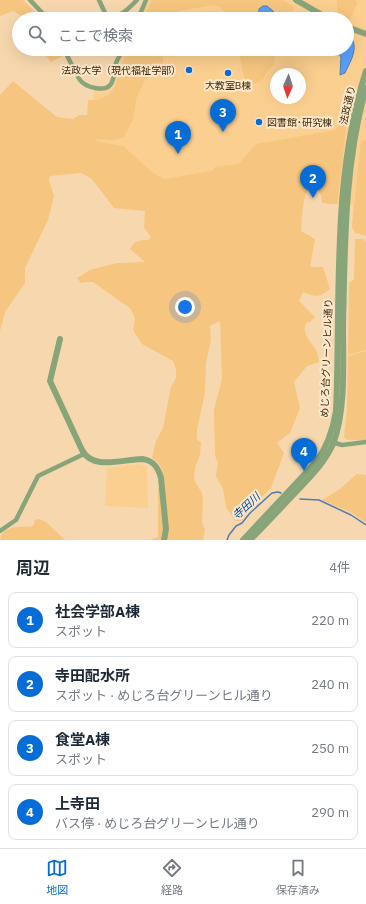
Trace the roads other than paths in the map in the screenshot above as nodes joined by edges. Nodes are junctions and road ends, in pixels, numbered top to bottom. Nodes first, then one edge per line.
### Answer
1 (30, 0) edge
2 (99, 0) edge
3 (137, 0) edge
4 (146, 0) edge
5 (296, 0) edge
6 (41, 12) edge
7 (105, 12) edge
8 (125, 12) edge
9 (141, 12) edge
10 (317, 12) edge
11 (354, 30) edge
12 (366, 34) edge
13 (68, 56) edge
14 (120, 56) edge
15 (366, 71) edge
16 (366, 88) edge
17 (351, 145) junction
18 (60, 339) dead end
19 (331, 442) junction
20 (366, 442) edge
21 (84, 454) junction
22 (0, 532) edge
23 (164, 540) edge
24 (243, 540) edge
25 (250, 540) edge

1 - 6 street
2 - 7 street
3 - 8 street
4 - 9 street
5 - 10 street
11 - 12 street
13 - 14 street
15 - 17 street, 法政通り
16 - 17 street, 法政通り
17 - 19 street, めじろ台グリーンヒル通り
18 - 21 street
19 - 20 street
19 - 24 street, めじろ台グリーンヒル通り
19 - 25 street, めじろ台グリーンヒル通り
21 - 22 street
21 - 23 street

